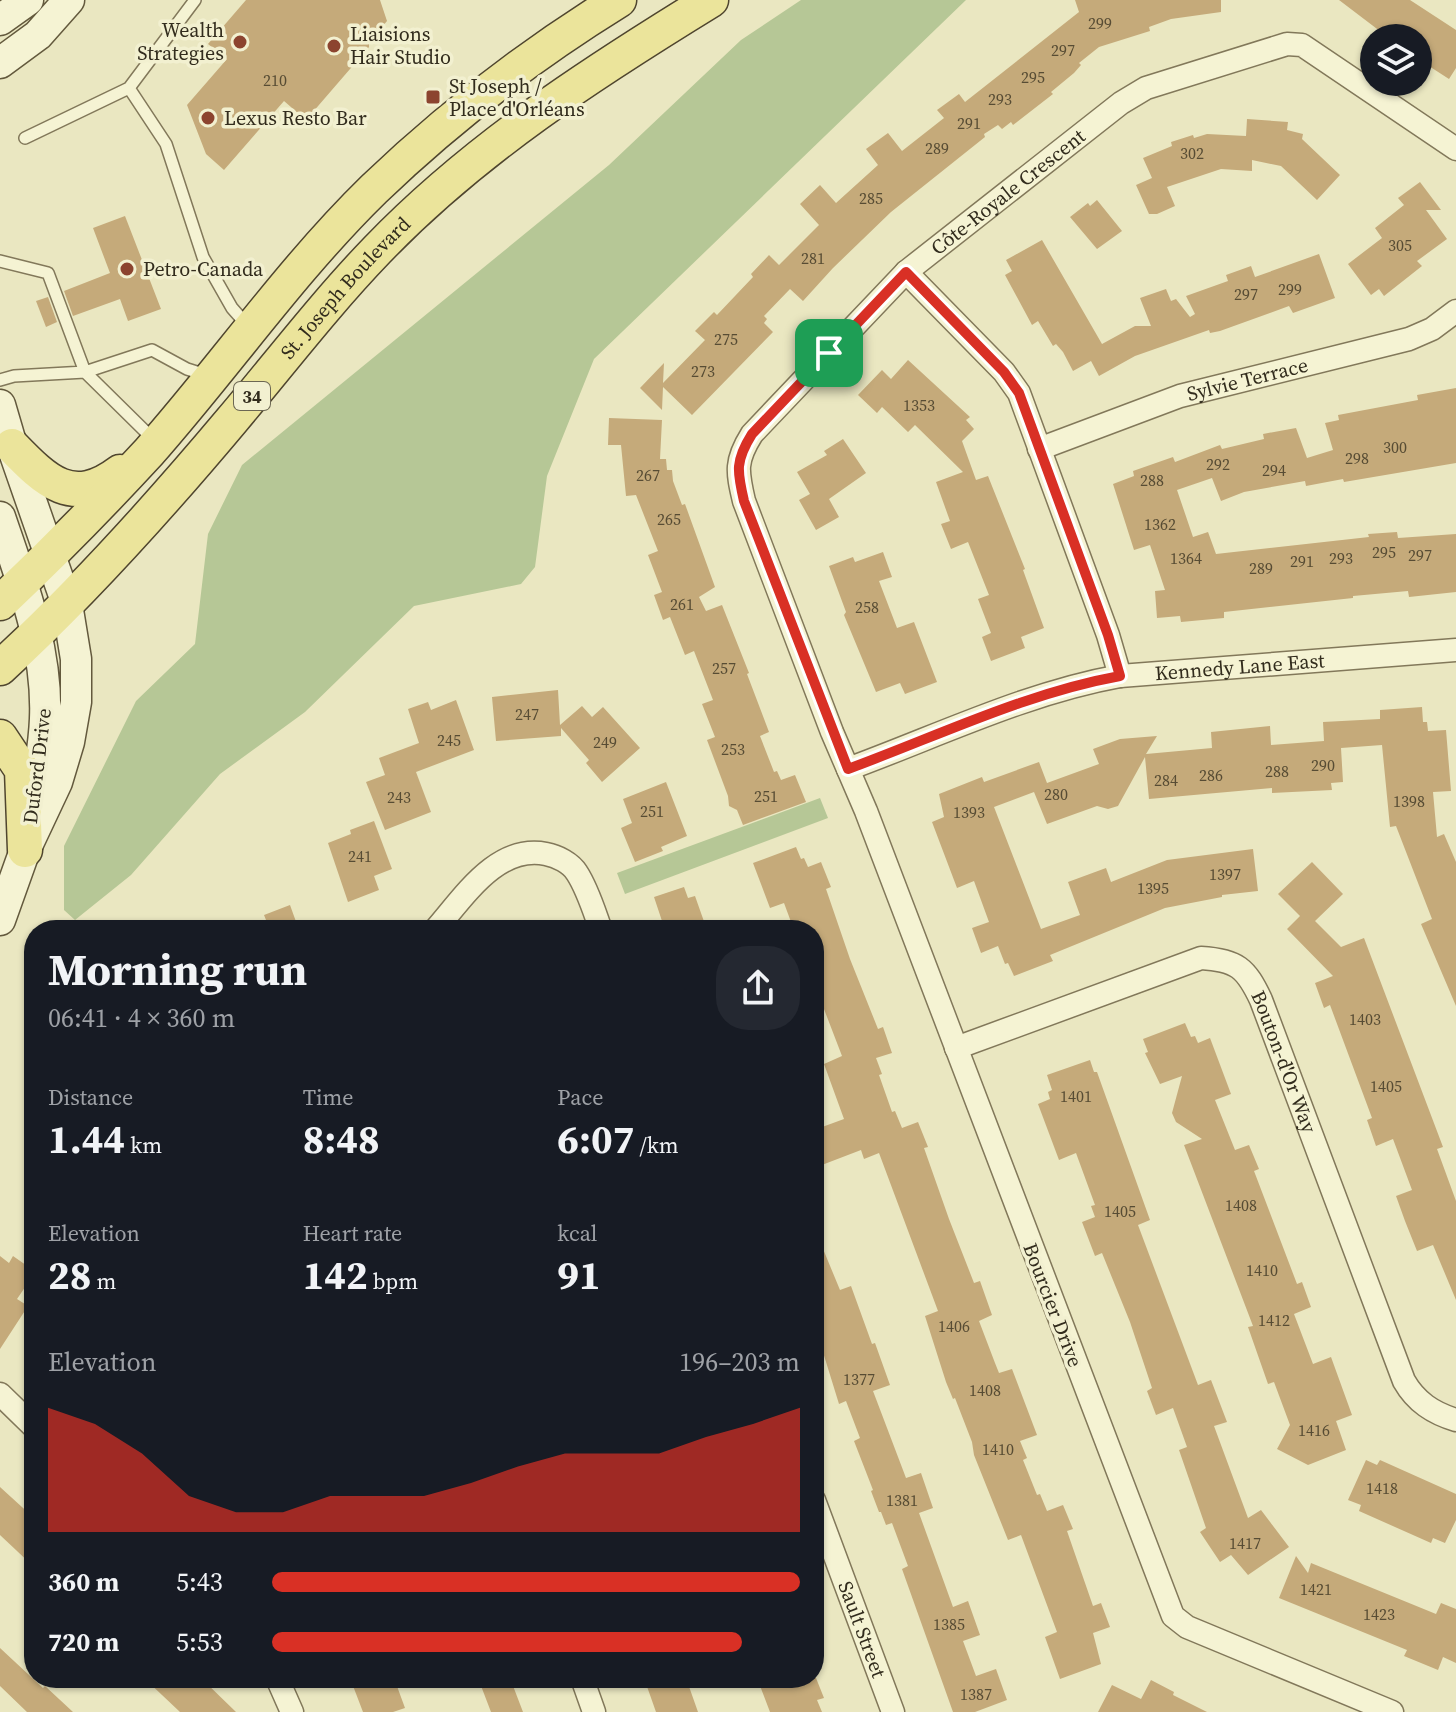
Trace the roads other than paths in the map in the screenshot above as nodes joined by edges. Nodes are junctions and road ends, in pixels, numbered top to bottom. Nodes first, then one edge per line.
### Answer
1 (69, 0) edge
2 (195, 0) edge
3 (619, 0) edge
4 (18, 1) edge
5 (707, 1) edge
6 (0, 20) edge
7 (0, 63) edge
8 (129, 88) junction
9 (25, 138) dead end
10 (1456, 149) edge
11 (0, 261) edge
12 (906, 272) junction
13 (1456, 311) edge
14 (250, 329) junction
15 (85, 372) junction
16 (210, 376) junction
17 (0, 380) edge
18 (0, 405) edge
19 (12, 446) junction
20 (153, 446) junction
21 (1039, 449) junction
22 (0, 517) edge
23 (49, 557) junction
24 (11, 593) edge
25 (67, 604) junction
26 (37, 634) junction
27 (1456, 650) edge
28 (0, 668) edge
29 (1120, 676) junction
30 (0, 737) edge
31 (848, 769) junction
32 (25, 850) junction
33 (0, 920) edge
34 (444, 920) edge
35 (597, 920) edge
36 (956, 1048) junction
37 (0, 1394) edge
38 (24, 1417) edge
39 (1456, 1420) edge
40 (824, 1527) edge
41 (281, 1688) edge
42 (586, 1688) edge
43 (292, 1712) edge
44 (594, 1712) edge
45 (893, 1712) edge
46 (1392, 1712) edge

1 - 7 street
2 - 8 lane
3 - 14 main road, 34
4 - 6 street
5 - 25 main road, St. Joseph Boulevard / 34
8 - 9 lane
8 - 14 lane
10 - 12 street, Côte-Royale Crescent
11 - 15 lane
12 - 21 street
12 - 31 street, Côte-Royale Crescent
13 - 21 street, Sylvie Terrace
14 - 16 main road, 34
15 - 16 lane
15 - 17 lane
15 - 20 lane
16 - 20 main road, 34
18 - 19 street, Duford Drive
19 - 20 main road
19 - 23 street, Duford Drive
20 - 23 main road, 34
21 - 29 street
22 - 24 street, Duford Drive
23 - 24 main road, 34
23 - 25 street, Duford Drive
24 - 26 street, Duford Drive
25 - 26 main road, St. Joseph Boulevard / 34
25 - 32 street, Duford Drive
26 - 28 main road, St. Joseph Boulevard / 34
26 - 32 street, Duford Drive
27 - 29 street, Kennedy Lane East
29 - 31 street, Kennedy Lane East
30 - 32 main road
31 - 36 street, Bourcier Drive
32 - 33 street, Duford Drive
34 - 35 street
36 - 39 street, Bouton-d'Or Way
36 - 46 street, Bourcier Drive
37 - 38 street
40 - 45 street, Sault Street
41 - 43 street
42 - 44 street

